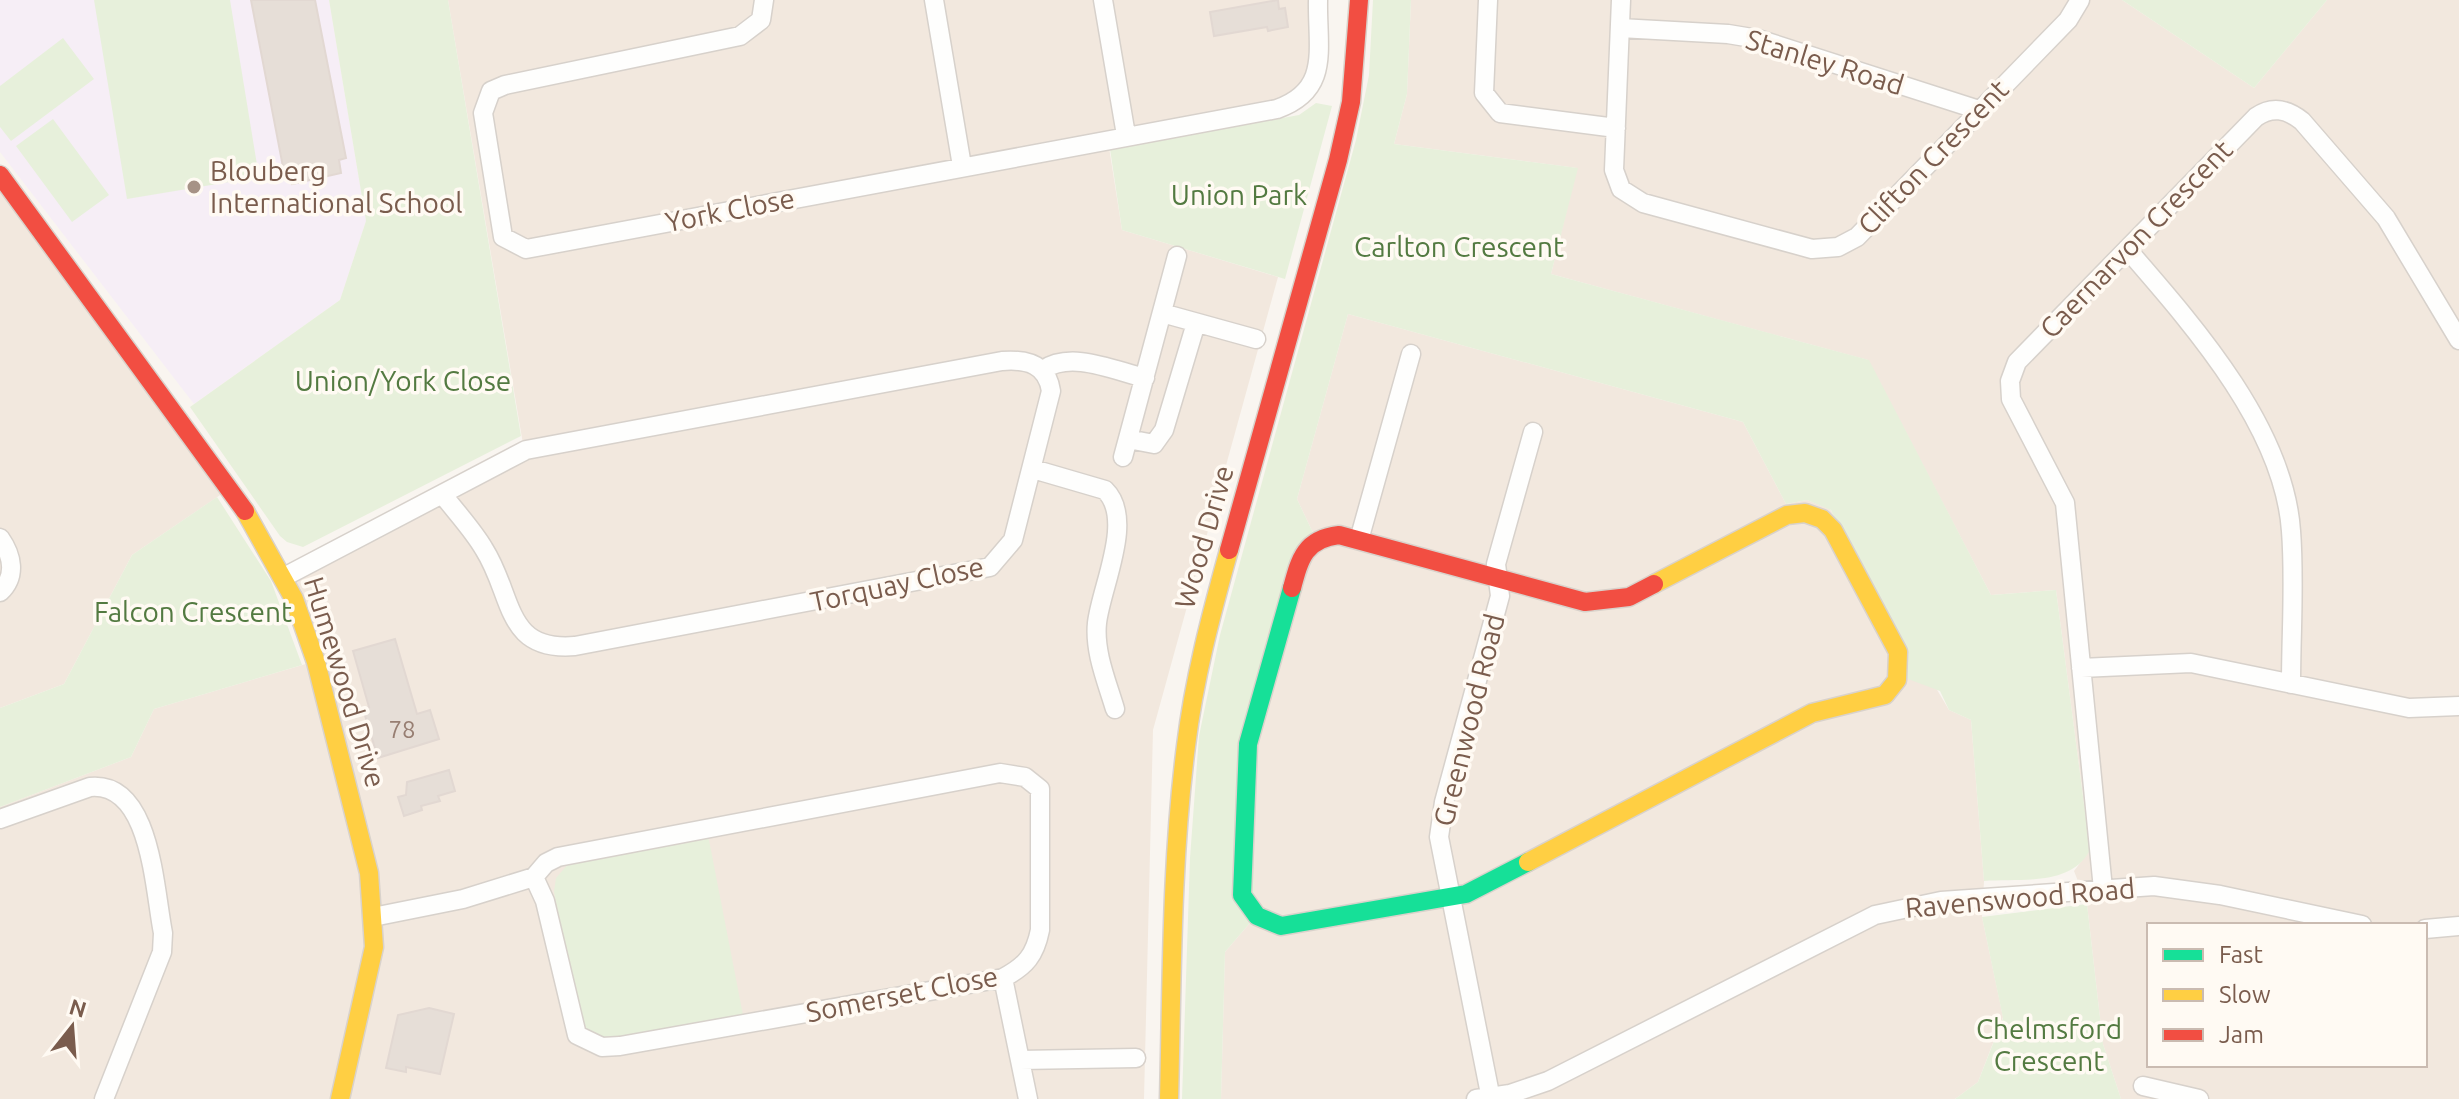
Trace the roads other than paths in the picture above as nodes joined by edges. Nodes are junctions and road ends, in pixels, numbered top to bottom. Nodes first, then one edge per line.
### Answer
1 (764, 0) edge
2 (934, 0) edge
3 (1103, 0) edge
4 (1318, 0) edge
5 (1359, 0) edge
6 (1488, 0) edge
7 (1621, 0) edge
8 (2080, 0) edge
9 (1620, 28) junction
10 (1979, 110) junction
11 (1616, 128) junction
12 (1126, 135) junction
13 (962, 166) junction
14 (4, 187) edge
15 (2127, 249) junction
16 (1177, 256) dead end
17 (1162, 313) junction
18 (1196, 323) junction
19 (1256, 339) dead end
20 (2459, 340) edge
21 (1411, 354) dead end
22 (1043, 370) junction
23 (1145, 378) junction
24 (1533, 432) dead end
25 (1033, 469) junction
26 (443, 495) junction
27 (0, 538) edge
28 (1359, 540) junction
29 (284, 577) junction
30 (1498, 578) junction
31 (0, 592) edge
32 (2081, 668) junction
33 (2291, 684) junction
34 (2459, 706) edge
35 (1115, 709) dead end
36 (0, 819) edge
37 (534, 877) junction
38 (2103, 889) junction
39 (1449, 895) junction
40 (373, 917) junction
41 (2353, 923) edge
42 (2459, 926) edge
43 (2427, 929) edge
44 (1003, 978) junction
45 (1136, 1058) dead end
46 (1020, 1060) junction
47 (2143, 1086) dead end
48 (1486, 1098) edge
49 (104, 1099) edge
50 (340, 1099) edge
51 (1028, 1099) edge
52 (1169, 1099) edge
53 (2199, 1099) edge

1 - 13 street, York Close
2 - 13 street
3 - 12 street
4 - 12 street, York Close
5 - 52 street, Wood Drive
6 - 11 street
7 - 9 street, Clifton Crescent
8 - 10 street, Clifton Crescent
9 - 10 street, Stanley Road
9 - 11 street, Clifton Crescent
10 - 11 street, Clifton Crescent
12 - 13 street, York Close
14 - 29 street, Humewood Drive
15 - 20 street, Caernarvon Crescent
15 - 32 street, Caernarvon Crescent
15 - 33 street
16 - 17 street
17 - 18 street
17 - 23 street
18 - 19 street
18 - 23 street
21 - 28 street
22 - 23 street
22 - 25 street, Torquay Close
22 - 26 street
24 - 30 street, Greenwood Road
25 - 26 street, Torquay Close
25 - 35 street
26 - 29 street
27 - 31 street
28 - 30 street
28 - 39 street
29 - 40 street, Humewood Drive
30 - 39 street, Greenwood Road
30 - 39 street
32 - 33 street
32 - 38 street, Caernarvon Crescent
33 - 34 street
36 - 49 street
37 - 40 street, Somerset Close
37 - 44 street, Somerset Close
37 - 44 street, Somerset Close
38 - 41 street, Ravenswood Road
38 - 48 street, Ravenswood Road
39 - 48 street, Greenwood Road
40 - 50 street, Humewood Drive
42 - 43 street
44 - 46 street
45 - 46 street
46 - 51 street
47 - 53 street

